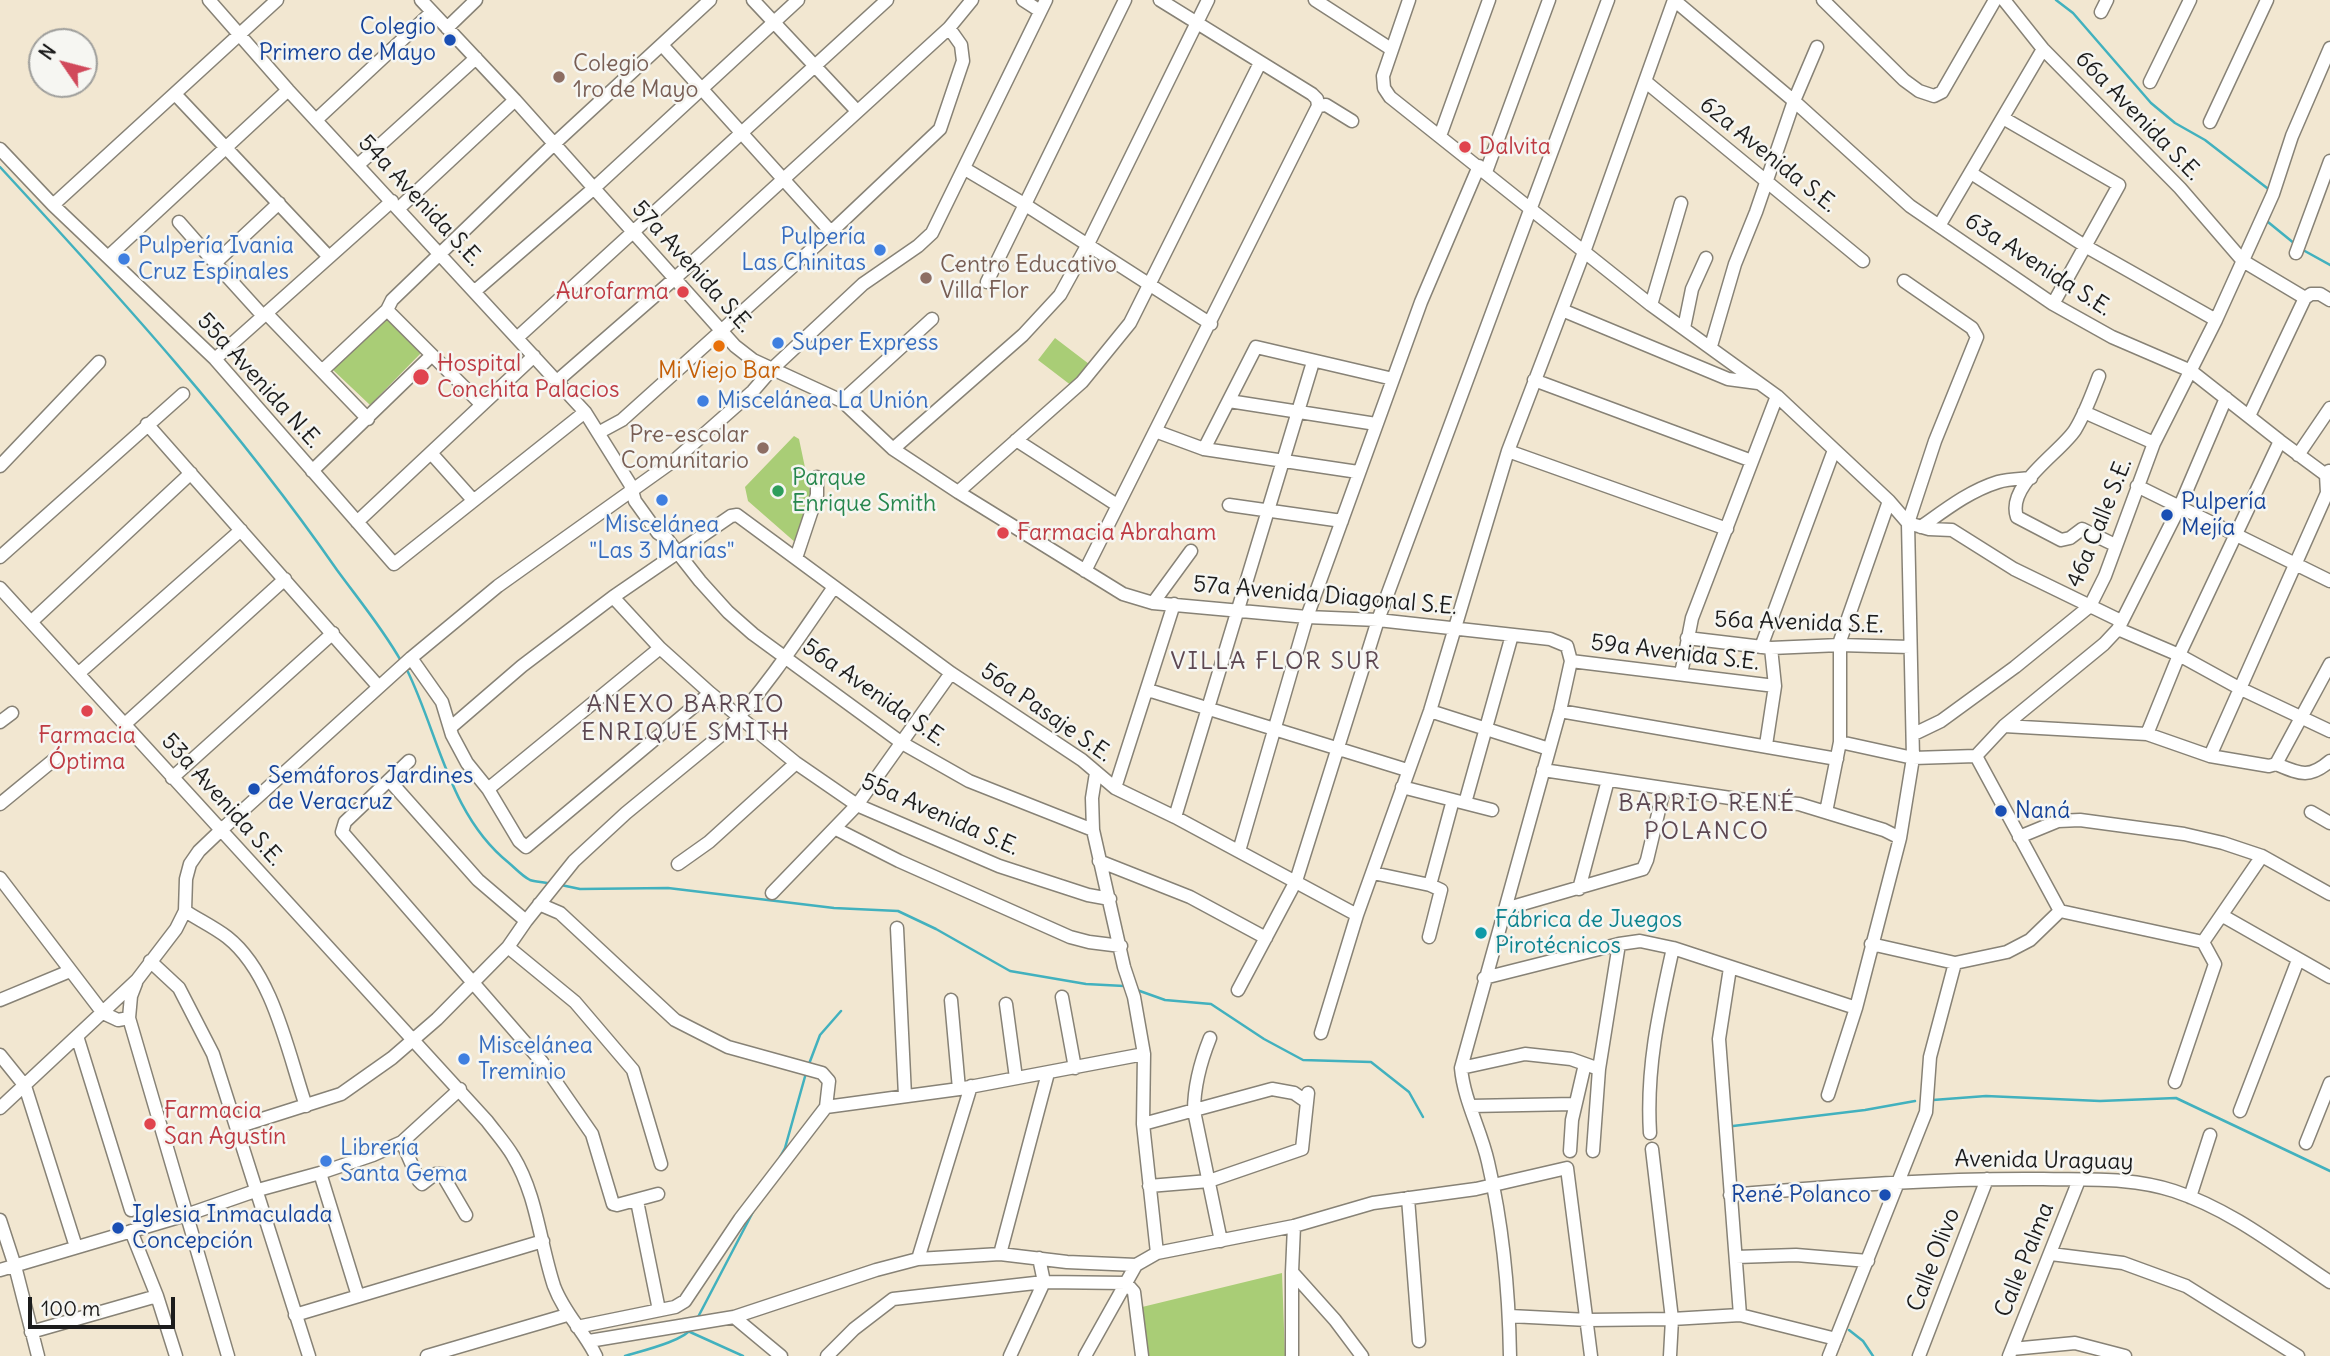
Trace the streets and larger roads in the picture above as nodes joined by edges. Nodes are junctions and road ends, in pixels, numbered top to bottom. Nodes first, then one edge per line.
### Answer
1 (209, 0) edge
2 (277, 0) edge
3 (421, 0) edge
4 (476, 0) edge
5 (710, 0) edge
6 (753, 0) edge
7 (798, 0) edge
8 (887, 0) edge
9 (972, 0) edge
10 (1023, 0) edge
11 (1125, 0) edge
12 (1160, 0) edge
13 (1208, 0) edge
14 (1315, 0) edge
15 (1409, 0) edge
16 (1489, 0) edge
17 (1549, 0) edge
18 (1608, 0) edge
19 (1674, 0) edge
20 (1822, 0) edge
21 (1995, 0) edge
22 (2004, 0) edge
23 (2190, 0) edge
24 (2267, 0) edge
25 (1043, 5) edge
26 (432, 12) junction
27 (775, 23) junction
28 (1196, 23) junction
29 (949, 27) junction
30 (447, 28) junction
31 (240, 35) junction
32 (662, 46) junction
33 (1817, 47) dead end
34 (2330, 48) edge
35 (1391, 49) junction
36 (2043, 49) junction
37 (477, 58) junction
38 (1260, 63) junction
39 (816, 66) junction
40 (1646, 82) junction
41 (2150, 82) dead end
42 (702, 89) junction
43 (288, 90) junction
44 (176, 94) junction
45 (515, 100) junction
46 (1794, 101) junction
47 (1318, 106) junction
48 (857, 111) junction
49 (2003, 118) junction
50 (316, 120) junction
51 (1352, 121) dead end
52 (2210, 122) dead end
53 (741, 133) junction
54 (1440, 136) junction
55 (554, 144) junction
56 (226, 146) junction
57 (0, 149) edge
58 (2330, 161) edge
59 (358, 165) junction
60 (965, 169) junction
61 (1483, 169) junction
62 (1971, 173) junction
63 (1765, 180) junction
64 (782, 181) junction
65 (593, 189) junction
66 (279, 203) junction
67 (1024, 204) junction
68 (1681, 204) dead end
69 (53, 205) junction
70 (395, 205) junction
71 (1531, 209) junction
72 (179, 222) dead end
73 (1939, 226) junction
74 (831, 232) junction
75 (632, 233) junction
76 (1088, 244) junction
77 (2085, 246) junction
78 (1584, 251) junction
79 (2296, 253) dead end
80 (440, 254) junction
81 (109, 256) junction
82 (329, 257) junction
83 (1706, 258) dead end
84 (1863, 261) dead end
85 (2243, 261) junction
86 (215, 263) junction
87 (673, 280) junction
88 (1903, 281) dead end
89 (987, 282) dead end
90 (1150, 285) junction
91 (475, 292) junction
92 (2308, 296) junction
93 (2330, 300) edge
94 (2053, 304) junction
95 (1651, 305) junction
96 (387, 310) junction
97 (1562, 310) junction
98 (265, 314) junction
99 (932, 319) dead end
100 (2216, 320) junction
101 (1211, 324) junction
102 (1684, 328) junction
103 (719, 330) junction
104 (518, 337) junction
105 (1711, 346) junction
106 (431, 356) junction
107 (534, 356) junction
108 (215, 359) junction
109 (99, 362) dead end
110 (1313, 362) junction
111 (772, 369) junction
112 (323, 370) junction
113 (2191, 372) junction
114 (2099, 376) dead end
115 (1393, 379) junction
116 (1534, 380) junction
117 (557, 381) junction
118 (1758, 383) junction
119 (183, 394) dead end
120 (1777, 396) junction
121 (2226, 398) junction
122 (842, 401) junction
123 (1229, 401) junction
124 (482, 405) junction
125 (2330, 408) edge
126 (584, 412) junction
127 (2084, 412) junction
128 (1298, 413) junction
129 (2249, 416) junction
130 (368, 419) junction
131 (147, 424) junction
132 (1376, 424) junction
133 (1155, 431) junction
134 (598, 433) junction
135 (1016, 440) junction
136 (2280, 441) junction
137 (2154, 443) junction
138 (893, 449) junction
139 (1204, 449) junction
140 (1834, 450) junction
141 (1508, 451) junction
142 (431, 453) junction
143 (2298, 455) junction
144 (1752, 461) junction
145 (1284, 462) junction
146 (0, 466) edge
147 (312, 471) junction
148 (1358, 472) junction
149 (191, 473) junction
150 (2329, 474) edge
151 (817, 477) dead end
152 (2031, 478) junction
153 (2137, 486) junction
154 (632, 487) junction
155 (958, 492) junction
156 (473, 500) junction
157 (1889, 501) junction
158 (1117, 505) junction
159 (1229, 505) dead end
160 (2180, 506) junction
161 (1269, 511) junction
162 (1342, 521) junction
163 (357, 522) junction
164 (1914, 525) junction
165 (1727, 528) junction
166 (242, 530) junction
167 (2235, 533) junction
168 (2115, 545) junction
169 (1191, 551) dead end
170 (678, 552) junction
171 (0, 557) edge
172 (796, 558) junction
173 (2294, 565) junction
174 (1085, 570) junction
175 (285, 579) junction
176 (2330, 581) edge
177 (834, 587) junction
178 (0, 588) edge
179 (612, 597) junction
180 (1153, 603) junction
181 (1174, 604) junction
182 (2090, 606) junction
183 (1239, 611) junction
184 (1307, 617) junction
185 (1378, 620) junction
186 (31, 622) junction
187 (2120, 625) junction
188 (1454, 628) junction
189 (333, 633) junction
190 (1512, 635) junction
191 (1687, 638) junction
192 (1840, 645) junction
193 (1766, 647) junction
194 (1910, 647) junction
195 (660, 648) junction
196 (2179, 655) junction
197 (785, 657) junction
198 (1571, 661) junction
199 (406, 662) junction
200 (2330, 664) edge
201 (79, 673) junction
202 (951, 673) junction
203 (1681, 674) junction
204 (378, 686) junction
205 (1775, 686) junction
206 (2239, 688) junction
207 (1148, 690) junction
208 (710, 693) junction
209 (1210, 707) junction
210 (1430, 711) junction
211 (1560, 711) junction
212 (12, 713) dead end
213 (741, 715) junction
214 (2303, 716) junction
215 (0, 722) edge
216 (125, 724) junction
217 (2004, 726) junction
218 (1273, 727) junction
219 (450, 728) junction
220 (1487, 728) junction
221 (2330, 731) edge
222 (1914, 734) junction
223 (2147, 734) junction
224 (1840, 742) junction
225 (902, 743) junction
226 (1766, 745) junction
227 (1337, 748) junction
228 (1549, 749) junction
229 (1976, 756) junction
230 (2210, 756) junction
231 (56, 758) dead end
232 (1913, 758) junction
233 (1837, 759) junction
234 (409, 761) dead end
235 (2330, 761) edge
236 (796, 763) junction
237 (2276, 764) junction
238 (1543, 769) junction
239 (1407, 770) junction
240 (1096, 773) junction
241 (172, 778) junction
242 (1608, 779) junction
243 (389, 780) junction
244 (1402, 787) junction
245 (1115, 788) junction
246 (488, 789) junction
247 (1664, 789) junction
248 (1459, 801) junction
249 (0, 804) edge
250 (857, 804) junction
251 (1492, 810) dead end
252 (1826, 812) junction
253 (2311, 812) dead end
254 (1175, 817) junction
255 (2330, 823) edge
256 (836, 829) junction
257 (219, 831) junction
258 (1093, 831) junction
259 (2019, 837) junction
260 (1900, 838) junction
261 (1238, 851) junction
262 (2262, 856) junction
263 (1099, 861) junction
264 (678, 864) dead end
265 (1373, 873) junction
266 (0, 878) edge
267 (1296, 881) junction
268 (1430, 885) junction
269 (1579, 889) junction
270 (772, 893) dead end
271 (2330, 894) edge
272 (1110, 900) junction
273 (541, 902) junction
274 (1505, 909) junction
275 (185, 911) junction
276 (2060, 911) junction
277 (1357, 915) junction
278 (2223, 916) junction
279 (526, 921) junction
280 (897, 928) dead end
281 (1429, 937) dead end
282 (1266, 938) junction
283 (2203, 942) junction
284 (1619, 944) junction
285 (1871, 944) junction
286 (1121, 946) junction
287 (508, 947) junction
288 (1672, 947) junction
289 (2298, 960) junction
290 (150, 961) junction
291 (1955, 963) junction
292 (1730, 968) junction
293 (70, 971) junction
294 (2330, 977) edge
295 (1484, 978) junction
296 (137, 979) junction
297 (472, 982) junction
298 (1238, 989) dead end
299 (1062, 997) dead end
300 (0, 1000) edge
301 (951, 1000) dead end
302 (1006, 1004) dead end
303 (1856, 1008) junction
304 (103, 1013) junction
305 (129, 1018) junction
306 (1321, 1033) dead end
307 (78, 1037) junction
308 (1210, 1038) dead end
309 (414, 1040) junction
310 (1144, 1054) junction
311 (0, 1055) edge
312 (1585, 1064) junction
313 (1075, 1068) junction
314 (1461, 1068) junction
315 (1599, 1069) junction
316 (1048, 1073) junction
317 (1016, 1079) junction
318 (2175, 1082) dead end
319 (2330, 1083) edge
320 (25, 1086) junction
321 (965, 1088) junction
322 (460, 1089) junction
323 (1828, 1095) dead end
324 (905, 1096) junction
325 (1575, 1104) junction
326 (306, 1106) junction
327 (1470, 1106) junction
328 (826, 1107) junction
329 (0, 1108) edge
330 (1194, 1111) junction
331 (2240, 1111) dead end
332 (1143, 1124) junction
333 (237, 1127) junction
334 (1650, 1133) dead end
335 (2210, 1135) dead end
336 (402, 1142) junction
337 (2306, 1143) dead end
338 (1652, 1149) dead end
339 (1570, 1151) dead end
340 (1593, 1151) dead end
341 (661, 1164) dead end
342 (320, 1173) junction
343 (1987, 1179) junction
344 (2079, 1180) junction
345 (1209, 1181) junction
346 (1899, 1183) junction
347 (1493, 1184) junction
348 (1149, 1186) junction
349 (258, 1190) junction
350 (658, 1194) dead end
351 (1730, 1195) junction
352 (2190, 1197) junction
353 (1408, 1198) junction
354 (637, 1200) junction
355 (131, 1210) dead end
356 (186, 1215) junction
357 (466, 1215) dead end
358 (0, 1220) edge
359 (1294, 1226) junction
360 (131, 1231) junction
361 (543, 1241) junction
362 (1214, 1242) junction
363 (76, 1247) junction
364 (1157, 1253) junction
365 (1000, 1254) junction
366 (2051, 1254) junction
367 (1736, 1257) junction
368 (1039, 1258) junction
369 (918, 1259) junction
370 (1868, 1261) junction
371 (1136, 1265) junction
372 (15, 1266) junction
373 (0, 1270) edge
374 (1292, 1272) junction
375 (1044, 1282) junction
376 (2330, 1282) edge
377 (1126, 1283) junction
378 (157, 1296) junction
379 (358, 1296) junction
380 (659, 1310) junction
381 (295, 1315) junction
382 (567, 1315) junction
383 (1740, 1315) junction
384 (1510, 1316) junction
385 (734, 1317) junction
386 (1672, 1319) junction
387 (1588, 1320) junction
388 (578, 1327) junction
389 (31, 1332) junction
390 (1836, 1339) junction
391 (589, 1341) junction
392 (1419, 1341) dead end
393 (2010, 1352) edge
394 (170, 1355) edge
395 (38, 1356) edge
396 (228, 1356) edge
397 (309, 1356) edge
398 (427, 1356) edge
399 (596, 1356) edge
400 (781, 1356) edge
401 (827, 1356) edge
402 (1010, 1356) edge
403 (1085, 1356) edge
404 (1142, 1356) edge
405 (1292, 1356) edge
406 (1363, 1356) edge
407 (1510, 1356) edge
408 (1591, 1356) edge
409 (1670, 1356) edge
410 (1829, 1356) edge
411 (1919, 1356) edge
412 (2125, 1356) edge
413 (2298, 1356) edge

1 - 31 street, 54a Avenida S.E.
2 - 31 street
3 - 26 street, 57a Avenida S.E.
4 - 30 street
5 - 32 street
6 - 27 street
7 - 27 street
8 - 39 street
9 - 29 street
10 - 25 street
11 - 67 street
12 - 28 street
13 - 28 street
14 - 35 street
15 - 35 street
16 - 54 street
17 - 61 street
18 - 71 street
19 - 40 street
19 - 46 street, 63a Avenida S.E.
20 - 21 street
22 - 36 street, 66a Avenida S.E.
23 - 41 street
24 - 52 street
25 - 60 street
26 - 30 street, 57a Avenida S.E.
26 - 50 street
27 - 39 street
27 - 42 street
28 - 38 street
28 - 76 street
29 - 48 street
29 - 74 street
30 - 37 street, 57a Avenida S.E.
31 - 43 street, 54a Avenida S.E.
31 - 44 street
32 - 42 street
32 - 55 street
33 - 46 street
34 - 85 street, 46a Calle S.E.
35 - 54 street
36 - 49 street
36 - 85 street, 66a Avenida S.E.
37 - 45 street, 57a Avenida S.E.
37 - 59 street
38 - 47 street
38 - 90 street
39 - 48 street
39 - 53 street
40 - 63 street, 62a Avenida S.E.
40 - 78 street
42 - 53 street
42 - 65 street
43 - 50 street, 54a Avenida S.E.
43 - 56 street
44 - 56 street
44 - 69 street
45 - 55 street, 57a Avenida S.E.
45 - 70 street
46 - 63 street
46 - 73 street, 63a Avenida S.E.
47 - 51 street
47 - 101 street
48 - 64 street
49 - 62 street
49 - 77 street
50 - 59 street, 54a Avenida S.E.
53 - 64 street
53 - 75 street
54 - 61 street
55 - 65 street, 57a Avenida S.E.
55 - 80 street
56 - 66 street
56 - 81 street
57 - 69 street
58 - 79 street
59 - 70 street, 54a Avenida S.E.
60 - 67 street
60 - 111 street
61 - 71 street
61 - 115 street
62 - 73 street
62 - 77 street
63 - 84 street, 62a Avenida S.E.
63 - 105 street
64 - 74 street
64 - 87 street
65 - 75 street, 57a Avenida S.E.
65 - 91 street
66 - 82 street
66 - 86 street
67 - 76 street
67 - 89 street
68 - 95 street
69 - 81 street, 55a Avenida N.E.
70 - 80 street, 54a Avenida S.E.
70 - 82 street
71 - 78 street
71 - 185 street
72 - 86 street
73 - 94 street, 63a Avenida S.E.
74 - 103 street
75 - 87 street, 57a Avenida S.E.
75 - 104 street
76 - 90 street
76 - 138 street
77 - 94 street
77 - 100 street
78 - 95 street
78 - 97 street
80 - 91 street, 54a Avenida S.E.
80 - 96 street
81 - 108 street, 55a Avenida N.E.
82 - 98 street
83 - 102 street
85 - 92 street, 66a Avenida S.E.
85 - 100 street, 46a Calle S.E.
86 - 98 street
87 - 103 street, 57a Avenida S.E.
87 - 117 street
88 - 164 street
90 - 101 street
90 - 135 street
91 - 104 street, 54a Avenida S.E.
92 - 93 street
92 - 129 street
94 - 113 street, 63a Avenida S.E.
95 - 102 street
96 - 106 street
96 - 112 street
97 - 116 street
97 - 118 street
98 - 108 street
98 - 112 street
99 - 122 street
100 - 113 street, 46a Calle S.E.
101 - 133 street
102 - 105 street
103 - 111 street, 57a Avenida S.E.
103 - 134 street
104 - 107 street, 54a Avenida S.E.
105 - 118 street
106 - 124 street
106 - 130 street
107 - 117 street, 54a Avenida S.E.
107 - 124 street
108 - 147 street, 55a Avenida N.E.
109 - 146 street
110 - 115 street
110 - 123 street
110 - 128 street
111 - 122 street, 57a Avenida S.E.
111 - 154 street
112 - 130 street
113 - 121 street, 63a Avenida S.E.
113 - 137 street, 46a Calle S.E.
114 - 127 street
115 - 132 street
116 - 141 street
116 - 144 street
117 - 126 street, 54a Avenida S.E.
118 - 120 street
119 - 131 street
120 - 140 street
120 - 144 street
121 - 129 street
121 - 160 street
122 - 138 street, 57a Avenida S.E.
123 - 128 street
123 - 139 street
124 - 142 street
125 - 143 street
126 - 134 street, 54a Avenida S.E.
126 - 156 street
127 - 137 street
127 - 152 street
128 - 132 street
128 - 145 street
129 - 136 street
130 - 147 street
131 - 149 street
131 - 171 street
132 - 148 street
133 - 139 street
133 - 158 street
134 - 154 street, 56a Avenida S.E.
135 - 155 street
135 - 158 street
136 - 143 street
136 - 167 street
137 - 153 street, 46a Calle S.E.
138 - 155 street, 57a Avenida S.E.
139 - 145 street
140 - 157 street
140 - 193 street
141 - 165 street
141 - 188 street
142 - 156 street
142 - 163 street
143 - 150 street
144 - 165 street
145 - 148 street
145 - 161 street
147 - 163 street, 55a Avenida N.E.
148 - 162 street
149 - 166 street
149 - 186 street
150 - 173 street
151 - 172 street
152 - 164 street
152 - 168 street
153 - 160 street
153 - 168 street, 46a Calle S.E.
154 - 170 street, 56a Avenida S.E.
154 - 199 street
155 - 174 street, 57a Avenida S.E.
156 - 163 street, 55a Avenida N.E.
157 - 164 street
157 - 192 street
158 - 174 street
159 - 161 street
160 - 167 street
160 - 187 street
161 - 162 street
161 - 183 street
162 - 184 street
164 - 182 street
164 - 194 street
165 - 191 street
166 - 175 street
166 - 201 street
167 - 173 street
167 - 196 street
168 - 182 street, 46a Calle S.E.
169 - 180 street
170 - 172 street, 56a Pasaje S.E.
170 - 179 street
170 - 197 street, 56a Avenida S.E.
172 - 177 street, 56a Pasaje S.E.
173 - 176 street
173 - 206 street
174 - 180 street, 57a Avenida Diagonal S.E.
175 - 189 street
175 - 216 street
177 - 197 street
177 - 202 street, 56a Pasaje S.E.
178 - 186 street, 53a Avenida S.E.
179 - 195 street, 55a Avenida S.E.
179 - 219 street
180 - 181 street, 57a Avenida Diagonal S.E.
181 - 183 street, 57a Avenida Diagonal S.E.
181 - 207 street
182 - 187 street
182 - 222 street, 46a Calle S.E.
183 - 184 street, 57a Avenida Diagonal S.E.
183 - 209 street
184 - 185 street, 57a Avenida Diagonal S.E.
184 - 218 street
185 - 188 street, 57a Avenida Diagonal S.E.
185 - 227 street
186 - 201 street, 53a Avenida S.E.
187 - 196 street
187 - 217 street
188 - 190 street, 57a Avenida Diagonal S.E.
188 - 210 street
189 - 204 street
189 - 241 street
190 - 198 street, 57a Avenida Diagonal S.E.
190 - 220 street
191 - 193 street, 56a Avenida S.E.
191 - 203 street
192 - 193 street, 56a Avenida S.E.
192 - 194 street, 56a Avenida S.E.
192 - 224 street
193 - 205 street
194 - 222 street
195 - 208 street, 55a Avenida S.E.
195 - 246 street
196 - 206 street
196 - 223 street
197 - 213 street
197 - 225 street, 56a Avenida S.E.
198 - 203 street, 59a Avenida S.E.
198 - 211 street
199 - 204 street
199 - 219 street
200 - 214 street
201 - 216 street, 53a Avenida S.E.
202 - 225 street
202 - 240 street, 56a Pasaje S.E.
203 - 205 street, 59a Avenida S.E.
204 - 257 street
205 - 226 street
206 - 214 street
206 - 230 street
207 - 209 street
207 - 245 street
208 - 213 street, 55a Avenida S.E.
208 - 246 street
209 - 218 street
209 - 254 street
210 - 220 street
210 - 239 street
211 - 226 street
211 - 228 street
212 - 215 street
213 - 236 street, 55a Avenida S.E.
213 - 273 street
214 - 221 street
214 - 237 street
216 - 241 street, 53a Avenida S.E.
217 - 223 street
217 - 229 street
218 - 227 street
218 - 261 street
219 - 246 street
220 - 228 street
220 - 248 street
222 - 232 street
223 - 230 street
224 - 232 street
224 - 233 street
225 - 250 street
225 - 258 street, 56a Avenida S.E.
226 - 233 street
227 - 239 street
227 - 267 street
228 - 238 street
229 - 232 street
229 - 259 street
230 - 237 street
231 - 249 street
232 - 260 street
233 - 252 street
234 - 243 street
235 - 237 street
236 - 250 street, 55a Avenida S.E.
236 - 264 street
238 - 242 street
238 - 274 street
239 - 244 street
240 - 245 street, 56a Pasaje S.E.
240 - 258 street
241 - 257 street, 53a Avenida S.E.
242 - 247 street
242 - 269 street
243 - 279 street
243 - 297 street
244 - 248 street
244 - 265 street
245 - 254 street, 56a Pasaje S.E.
247 - 252 street
247 - 269 street
248 - 251 street
248 - 268 street
250 - 256 street
250 - 272 street, 55a Avenida S.E.
252 - 260 street
253 - 255 street
254 - 261 street, 56a Pasaje S.E.
256 - 270 street
256 - 286 street
257 - 275 street
257 - 309 street, 53a Avenida S.E.
258 - 263 street
259 - 262 street
259 - 276 street
260 - 285 street
261 - 267 street, 56a Pasaje S.E.
262 - 271 street
262 - 278 street
263 - 272 street
263 - 282 street
265 - 268 street
265 - 277 street
266 - 293 street
267 - 277 street, 56a Pasaje S.E.
267 - 282 street
268 - 281 street
269 - 274 street
272 - 286 street
273 - 279 street
273 - 328 street
274 - 295 street
275 - 290 street
275 - 326 street
276 - 283 street
276 - 291 street
277 - 306 street
278 - 283 street
278 - 289 street
279 - 287 street
280 - 324 street
282 - 298 street
283 - 318 street
284 - 288 street
284 - 295 street
284 - 315 street
285 - 291 street
285 - 303 street
286 - 310 street
287 - 297 street
287 - 341 street
288 - 292 street
288 - 334 street
289 - 294 street
289 - 331 street
290 - 296 street
290 - 333 street
291 - 346 street
292 - 303 street
292 - 351 street
293 - 300 street
293 - 304 street
295 - 314 street
296 - 304 street
296 - 305 street
297 - 309 street
297 - 354 street
299 - 313 street
301 - 321 street
302 - 317 street
303 - 323 street
304 - 305 street
304 - 307 street
305 - 356 street
307 - 320 street
307 - 355 street
308 - 330 street
309 - 322 street, 53a Avenida S.E.
309 - 326 street
310 - 313 street
310 - 332 street
311 - 320 street
312 - 314 street
312 - 315 street
312 - 325 street
313 - 316 street
314 - 327 street
315 - 340 street
316 - 317 street
316 - 365 street
317 - 321 street
319 - 337 street
320 - 329 street
320 - 363 street
321 - 324 street
321 - 369 street
322 - 336 street
322 - 361 street, 53a Avenida S.E.
324 - 328 street
325 - 327 street
325 - 339 street
326 - 333 street
327 - 347 street
328 - 380 street
330 - 332 street
330 - 345 street
330 - 345 street
332 - 348 street
333 - 349 street
335 - 352 street
336 - 342 street
336 - 357 street
338 - 386 street
342 - 349 street
342 - 379 street
343 - 344 street, Avenida Uraguay
343 - 346 street, Avenida Uraguay
343 - 411 street, Calle Olivo
344 - 352 street, Avenida Uraguay
344 - 366 street, Calle Palma
345 - 348 street
345 - 362 street
346 - 351 street, Avenida Uraguay
346 - 370 street
347 - 353 street
347 - 384 street
347 - 387 street
348 - 364 street
349 - 356 street
349 - 381 street
350 - 354 street
351 - 367 street
352 - 376 street, Avenida Uraguay
353 - 359 street
353 - 392 street
354 - 380 street
356 - 360 street
356 - 396 street
358 - 372 street
359 - 362 street
359 - 374 street
360 - 363 street
360 - 378 street
361 - 379 street
361 - 382 street, 53a Avenida S.E.
362 - 364 street
363 - 372 street
364 - 371 street
365 - 368 street
365 - 369 street
366 - 393 street, Calle Palma
366 - 413 street
367 - 370 street
367 - 383 street
368 - 371 street
368 - 375 street
369 - 385 street
370 - 390 street
371 - 377 street
372 - 373 street
372 - 389 street
374 - 405 street
374 - 406 street
375 - 377 street
375 - 401 street
375 - 402 street
377 - 403 street
377 - 404 street
378 - 389 street
378 - 394 street
379 - 381 street
380 - 388 street
381 - 397 street
382 - 388 street
382 - 398 street
383 - 386 street
383 - 390 street
384 - 387 street
384 - 407 street
385 - 391 street
385 - 400 street
386 - 387 street
386 - 409 street
387 - 408 street
388 - 391 street
389 - 395 street
390 - 410 street
391 - 399 street
393 - 412 street

